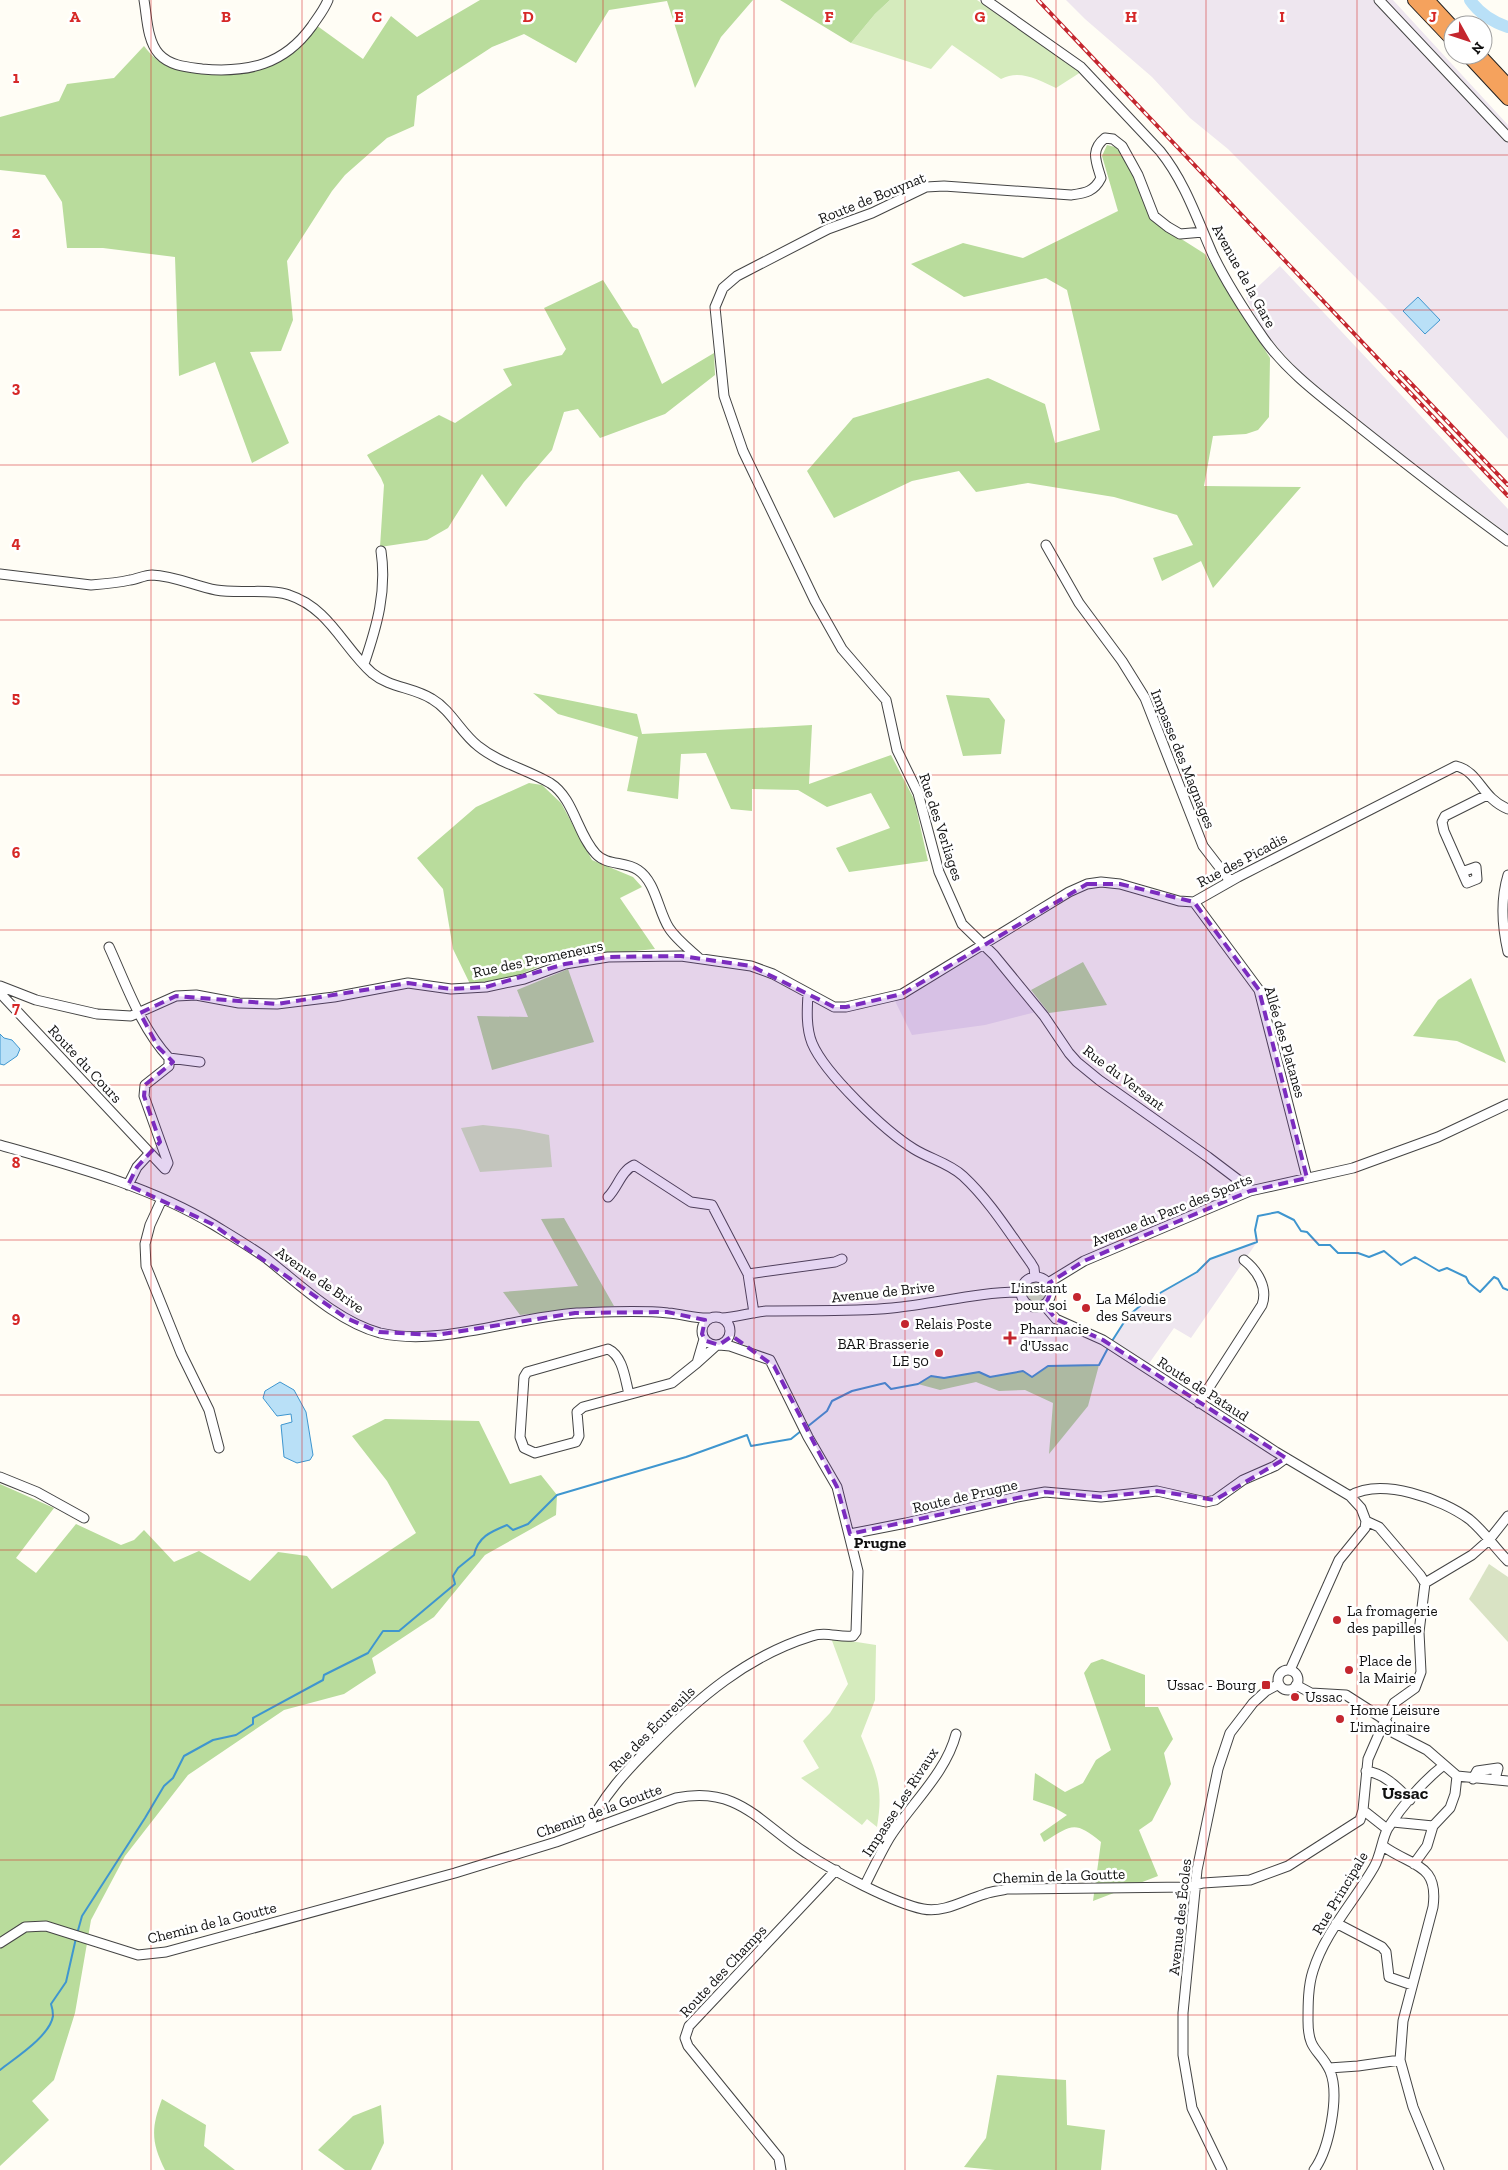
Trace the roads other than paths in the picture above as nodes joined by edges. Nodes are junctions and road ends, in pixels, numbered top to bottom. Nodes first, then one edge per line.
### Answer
1 (144, 0) edge
2 (328, 0) edge
3 (986, 0) edge
4 (1379, 0) edge
5 (1414, 0) edge
6 (1428, 0) edge
7 (1443, 16) edge
8 (1443, 30) edge
9 (1476, 65) edge
10 (1489, 65) edge
11 (1508, 85) edge
12 (1508, 99) edge
13 (1508, 137) edge
14 (1203, 232) junction
15 (756, 478) joint
16 (1508, 541) edge
17 (1046, 545) dead end
18 (381, 551) dead end
19 (0, 574) edge
20 (364, 664) junction
21 (1487, 795) junction
22 (1508, 809) edge
23 (1462, 872) dead end
24 (1508, 875) edge
25 (1230, 881) junction
26 (1194, 902) junction
27 (982, 944) junction
28 (109, 947) dead end
29 (1508, 952) edge
30 (699, 958) junction
31 (0, 986) edge
32 (0, 993) edge
33 (808, 994) junction
34 (140, 1013) junction
35 (169, 1058) junction
36 (200, 1062) dead end
37 (1508, 1104) edge
38 (0, 1145) edge
39 (149, 1154) junction
40 (1307, 1178) junction
41 (128, 1185) junction
42 (1250, 1191) junction
43 (608, 1197) dead end
44 (162, 1199) junction
45 (842, 1259) dead end
46 (1244, 1260) dead end
47 (748, 1274) junction
48 (1035, 1277) junction
49 (1048, 1283) junction
50 (1021, 1292) junction
51 (1044, 1305) junction
52 (675, 1314) junction
53 (750, 1314) junction
54 (710, 1318) junction
55 (721, 1318) junction
56 (730, 1332) junction
57 (703, 1336) junction
58 (718, 1345) junction
59 (751, 1353) junction
60 (697, 1363) junction
61 (630, 1394) junction
62 (1198, 1403) junction
63 (219, 1448) dead end
64 (1286, 1458) junction
65 (0, 1477) edge
66 (1350, 1496) junction
67 (1508, 1516) edge
68 (84, 1518) dead end
69 (1366, 1521) junction
70 (850, 1534) junction
71 (1489, 1540) junction
72 (1508, 1562) edge
73 (1425, 1583) junction
74 (1290, 1670) junction
75 (1279, 1684) junction
76 (1296, 1685) junction
77 (1385, 1720) junction
78 (956, 1734) dead end
79 (1444, 1765) junction
80 (1503, 1767) edge
81 (1366, 1771) junction
82 (1457, 1776) junction
83 (1473, 1779) junction
84 (1495, 1779) junction
85 (1508, 1781) edge
86 (1410, 1800) junction
87 (1364, 1810) junction
88 (1390, 1825) junction
89 (1433, 1826) junction
90 (587, 1830) junction
91 (1383, 1846) junction
92 (1414, 1864) junction
93 (836, 1870) junction
94 (865, 1885) junction
95 (1196, 1886) junction
96 (1336, 1923) junction
97 (0, 1943) edge
98 (1412, 1985) junction
99 (1400, 2060) junction
100 (1329, 2068) junction
101 (1318, 2169) edge
102 (781, 2170) edge
103 (1222, 2170) edge
104 (1439, 2170) edge

1 - 2 street
3 - 14 street, Avenue de la Gare
4 - 13 street
5 - 8 highway
6 - 7 highway
9 - 12 highway
10 - 11 highway
14 - 15 street, Route de Bouynat
14 - 16 street, Avenue de la Gare
15 - 27 street, Rue des Verliages
17 - 25 street, Impasse des Magnages
18 - 20 street
19 - 20 street
20 - 30 street
21 - 22 street, Rue des Picadis
21 - 23 street
21 - 25 street, Rue des Picadis
24 - 29 street
25 - 26 street, Rue des Picadis
26 - 27 street, Rue des Picadis
26 - 40 street, Allée des Platanes
27 - 33 street, Rue des Promeneurs
27 - 42 street, Rue du Versant
28 - 34 street
30 - 33 street, Rue des Promeneurs
30 - 34 street, Rue des Promeneurs
31 - 34 street, Route du Cours
32 - 39 street, Route du Cours
33 - 48 street
34 - 35 street
35 - 36 street
35 - 39 street, Route du Cours
37 - 40 street, Avenue du Parc des Sports
38 - 41 street, Avenue de Brive
39 - 41 street
40 - 42 street, Avenue du Parc des Sports
41 - 44 street, Avenue de Brive
42 - 49 street, Avenue du Parc des Sports
43 - 47 street
44 - 52 street, Avenue de Brive
44 - 63 street
45 - 47 street
46 - 62 street
47 - 53 street
48 - 49 street
48 - 50 street
49 - 51 street
50 - 51 street
50 - 53 street, Avenue de Brive
51 - 62 street, Route de Pataud
52 - 54 street, Avenue de Brive
52 - 57 street
53 - 55 street, Avenue de Brive
53 - 56 street
54 - 55 street
54 - 57 street
55 - 56 street
56 - 58 street
56 - 59 street
57 - 58 street
57 - 60 street
58 - 59 street
58 - 60 street
59 - 70 street
60 - 61 street
61 - 61 street
62 - 64 street, Route de Pataud
64 - 66 street, Route de Pataud
64 - 70 street, Route de Prugne
65 - 68 street
66 - 69 street
66 - 71 street
67 - 71 street
69 - 73 street
69 - 74 street
70 - 90 street, Rue des Écureuils
71 - 72 street
71 - 73 street
73 - 77 street
74 - 75 street
74 - 76 street
75 - 76 street
75 - 95 street, Avenue des Écoles
76 - 77 street
77 - 79 street
77 - 81 street
78 - 94 street, Impasse Les Rivaux
79 - 82 street
79 - 86 street
80 - 83 street
80 - 84 street
81 - 86 street
81 - 87 street
82 - 83 street
82 - 89 street
83 - 84 street
84 - 85 street
86 - 88 street
87 - 88 street
87 - 95 street, Chemin de la Goutte
88 - 89 street
88 - 91 street, Rue Principale
89 - 92 street
90 - 93 street, Chemin de la Goutte
90 - 97 street, Chemin de la Goutte
91 - 92 street
91 - 96 street, Rue Principale
92 - 98 street
93 - 94 street, Chemin de la Goutte
93 - 102 street, Route des Champs
94 - 95 street, Chemin de la Goutte
95 - 103 street, Avenue des Écoles
96 - 98 street
96 - 100 street, Rue Principale
98 - 99 street
99 - 100 street
99 - 104 street
100 - 101 street, Rue Principale

